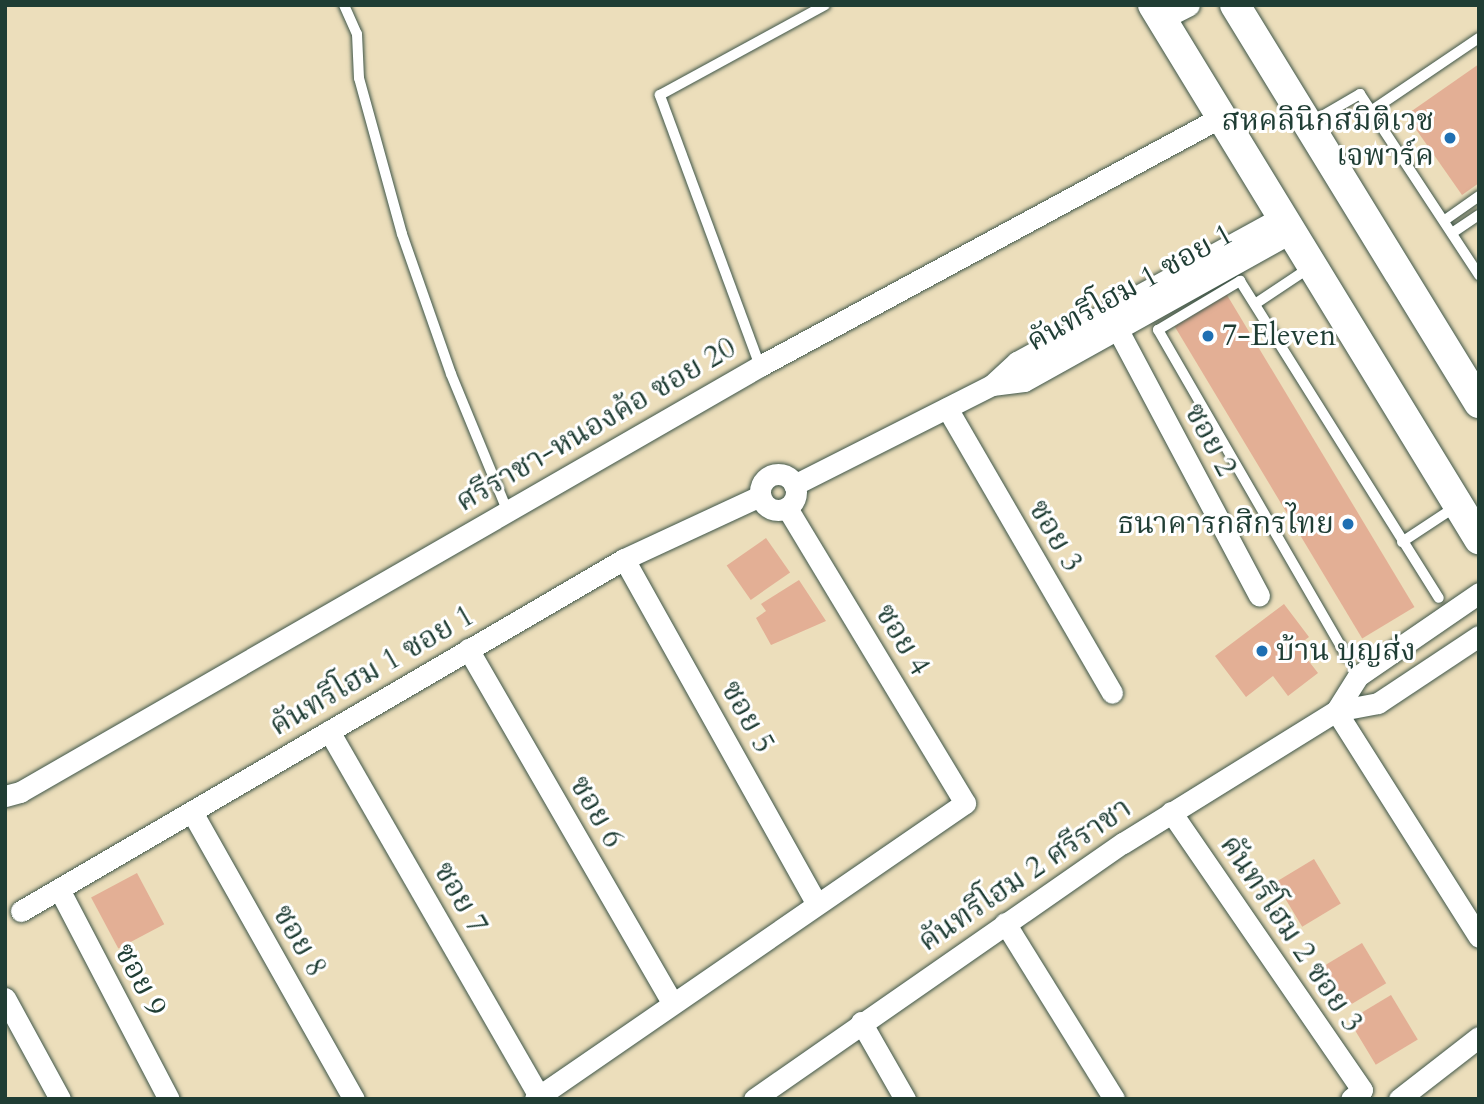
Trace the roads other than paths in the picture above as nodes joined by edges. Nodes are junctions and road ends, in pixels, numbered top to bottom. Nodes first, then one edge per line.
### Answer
1 (344, 5) edge
2 (825, 5) edge
3 (1189, 5) edge
4 (1235, 5) edge
5 (1158, 12) edge
6 (1479, 38) edge
7 (1371, 111) junction
8 (1223, 116) junction
9 (1308, 124) junction
10 (1479, 196) edge
11 (1479, 215) edge
12 (1445, 220) junction
13 (1289, 224) junction
14 (1452, 233) junction
15 (1314, 264) junction
16 (1479, 275) edge
17 (1255, 304) junction
18 (1113, 321) junction
19 (760, 366) junction
20 (1478, 401) edge
21 (947, 408) junction
22 (794, 485) junction
23 (760, 496) junction
24 (1457, 505) junction
25 (787, 508) junction
26 (507, 510) junction
27 (1479, 539) edge
28 (1402, 542) junction
29 (624, 559) junction
30 (1479, 593) edge
31 (1259, 595) dead end
32 (1439, 598) dead end
33 (1479, 636) edge
34 (468, 649) junction
35 (1347, 657) dead end
36 (1112, 693) dead end
37 (1336, 711) junction
38 (329, 731) junction
39 (5, 796) edge
40 (192, 812) junction
41 (1171, 812) junction
42 (59, 890) junction
43 (817, 904) junction
44 (22, 911) dead end
45 (1005, 923) junction
46 (1479, 937) edge
47 (5, 998) edge
48 (672, 1003) junction
49 (861, 1022) junction
50 (1479, 1037) edge
51 (1357, 1095) edge
52 (537, 1097) edge
53 (60, 1099) edge
54 (169, 1099) edge
55 (354, 1099) edge
56 (754, 1099) edge
57 (905, 1099) edge
58 (1114, 1099) edge
59 (1399, 1099) edge

1 - 26 lane
2 - 19 lane
3 - 5 street
4 - 9 main road
5 - 8 main road
6 - 7 lane
7 - 9 lane
7 - 12 lane
8 - 13 main road
8 - 19 street, ศรีราชา-หนองค้อ ซอย 20
9 - 20 main road
10 - 12 lane
11 - 14 lane
12 - 14 lane
13 - 15 main road
13 - 18 street, คันทรีโฮม 1 ซอย 1
14 - 16 lane
15 - 17 lane
15 - 24 main road
17 - 28 lane
17 - 35 lane
18 - 21 street, คันทรีโฮม 1 ซอย 1
18 - 31 street, ซอย 2
19 - 26 street, ศรีราชา-หนองค้อ ซอย 20
21 - 22 street, คันทรีโฮม 1 ซอย 1
21 - 36 street, ซอย 3
22 - 23 street
22 - 25 street
23 - 25 street
23 - 29 street, คันทรีโฮม 1 ซอย 1
24 - 27 main road
24 - 28 lane
25 - 43 street, ซอย 4
26 - 39 street, ศรีราชา-หนองค้อ ซอย 20
28 - 32 lane
29 - 34 street, คันทรีโฮม 1 ซอย 1
29 - 43 street, ซอย 5
30 - 37 street, คันทรีโฮม 2 ศรีราชา
33 - 37 street, คันทรีโฮม 2 ศรีราชา
34 - 38 street, คันทรีโฮม 1 ซอย 1
34 - 48 street, ซอย 6
37 - 41 street, คันทรีโฮม 2 ศรีราชา
37 - 46 street
38 - 40 street, คันทรีโฮม 1 ซอย 1
38 - 52 street, ซอย 7
40 - 42 street, คันทรีโฮม 1 ซอย 1
40 - 55 street, ซอย 8
41 - 45 street, คันทรีโฮม 2 ศรีราชา
41 - 51 street, คันทรีโฮม 2 ซอย 3
42 - 44 street, คันทรีโฮม 1 ซอย 1
42 - 54 street, ซอย 9
43 - 48 street
45 - 49 street, คันทรีโฮม 2 ศรีราชา
45 - 58 street
47 - 53 street
48 - 52 street
49 - 56 street, คันทรีโฮม 2 ศรีราชา
49 - 57 street
50 - 59 street

